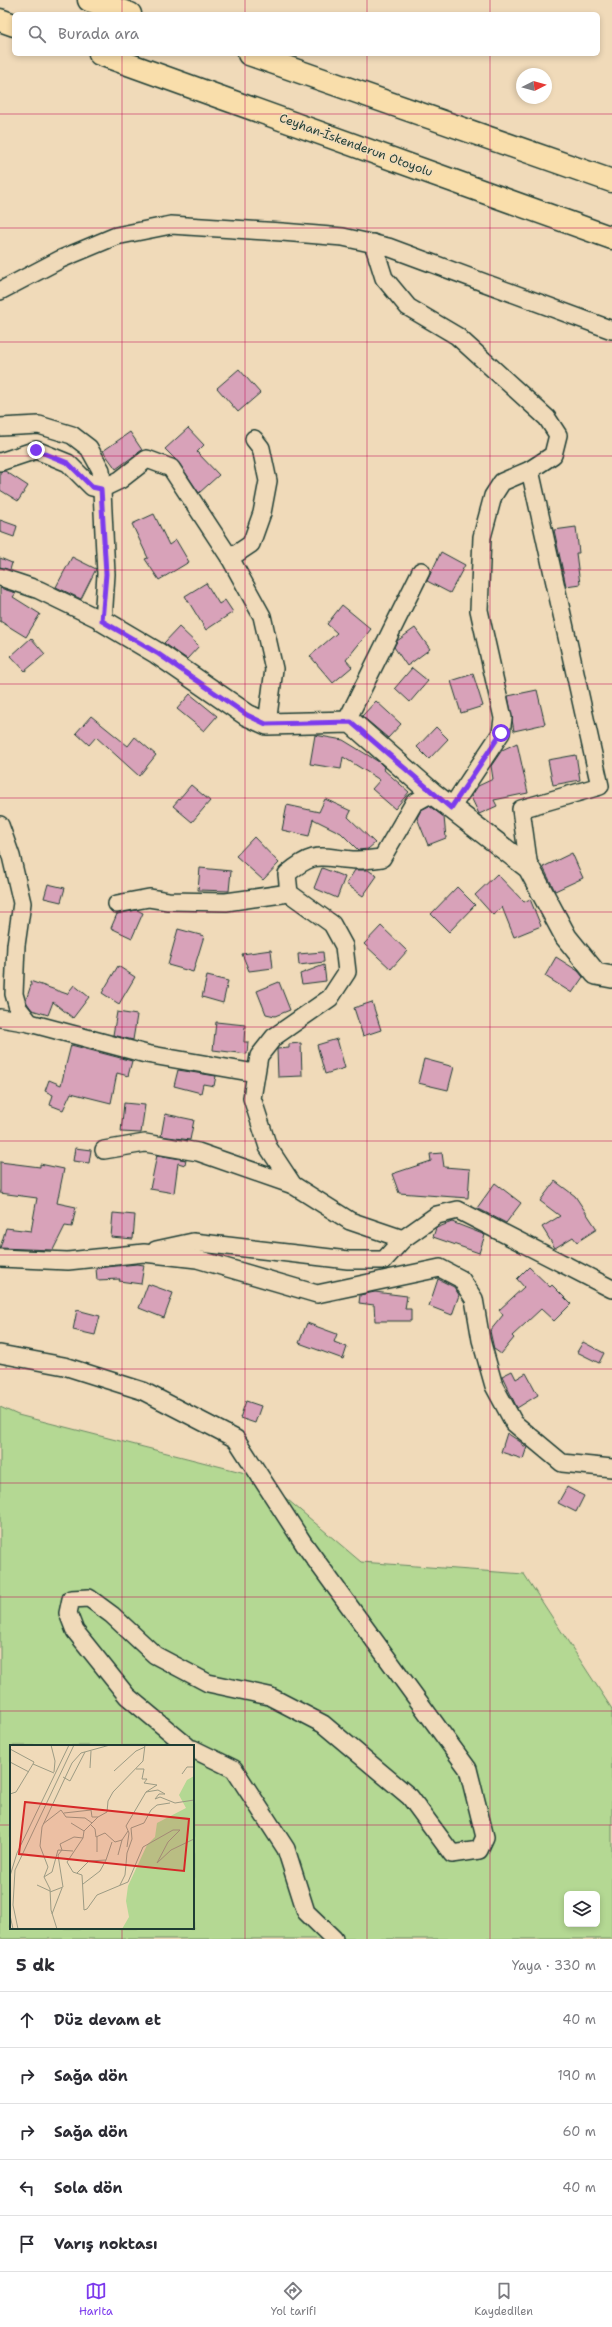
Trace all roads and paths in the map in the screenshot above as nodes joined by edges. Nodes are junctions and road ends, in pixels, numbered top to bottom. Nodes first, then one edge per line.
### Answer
1 (88, 0) edge
2 (124, 12) edge
3 (0, 20) edge
4 (12, 24) edge
5 (106, 56) edge
6 (254, 56) edge
7 (612, 180) edge
8 (612, 238) edge
9 (373, 244) junction
10 (0, 291) edge
11 (612, 330) edge
12 (0, 427) edge
13 (254, 439) dead end
14 (0, 462) edge
15 (530, 470) junction
16 (101, 489) junction
17 (230, 558) junction
18 (421, 570) dead end
19 (0, 577) edge
20 (102, 621) junction
21 (346, 722) junction
22 (266, 724) junction
23 (432, 793) junction
24 (451, 808) junction
25 (0, 825) edge
26 (528, 868) junction
27 (289, 892) junction
28 (117, 904) dead end
29 (612, 977) edge
30 (0, 1018) edge
31 (30, 1024) junction
32 (255, 1073) junction
33 (104, 1150) dead end
34 (293, 1185) junction
35 (404, 1239) junction
36 (144, 1253) junction
37 (0, 1258) edge
38 (612, 1288) edge
39 (0, 1354) edge
40 (612, 1468) edge
41 (185, 1745) edge
42 (194, 1749) edge
43 (334, 1939) edge

1 - 2 highway
3 - 4 highway
5 - 8 highway, Ceyhan-İskenderun Otoyolu
6 - 7 highway
9 - 10 street
9 - 11 street
9 - 15 street
12 - 16 street
13 - 17 street
14 - 16 street
15 - 24 street
15 - 26 street
16 - 17 street
16 - 20 street
17 - 22 street
18 - 21 street
19 - 20 street
20 - 22 street
21 - 22 street
21 - 23 street
23 - 24 street
23 - 27 street
24 - 26 street
25 - 31 street
26 - 29 street
27 - 28 street
27 - 32 street
30 - 31 street
31 - 32 street
32 - 34 street
33 - 34 street
34 - 35 street
35 - 36 street
35 - 38 street
36 - 37 street
36 - 40 street
39 - 41 street
42 - 43 street

